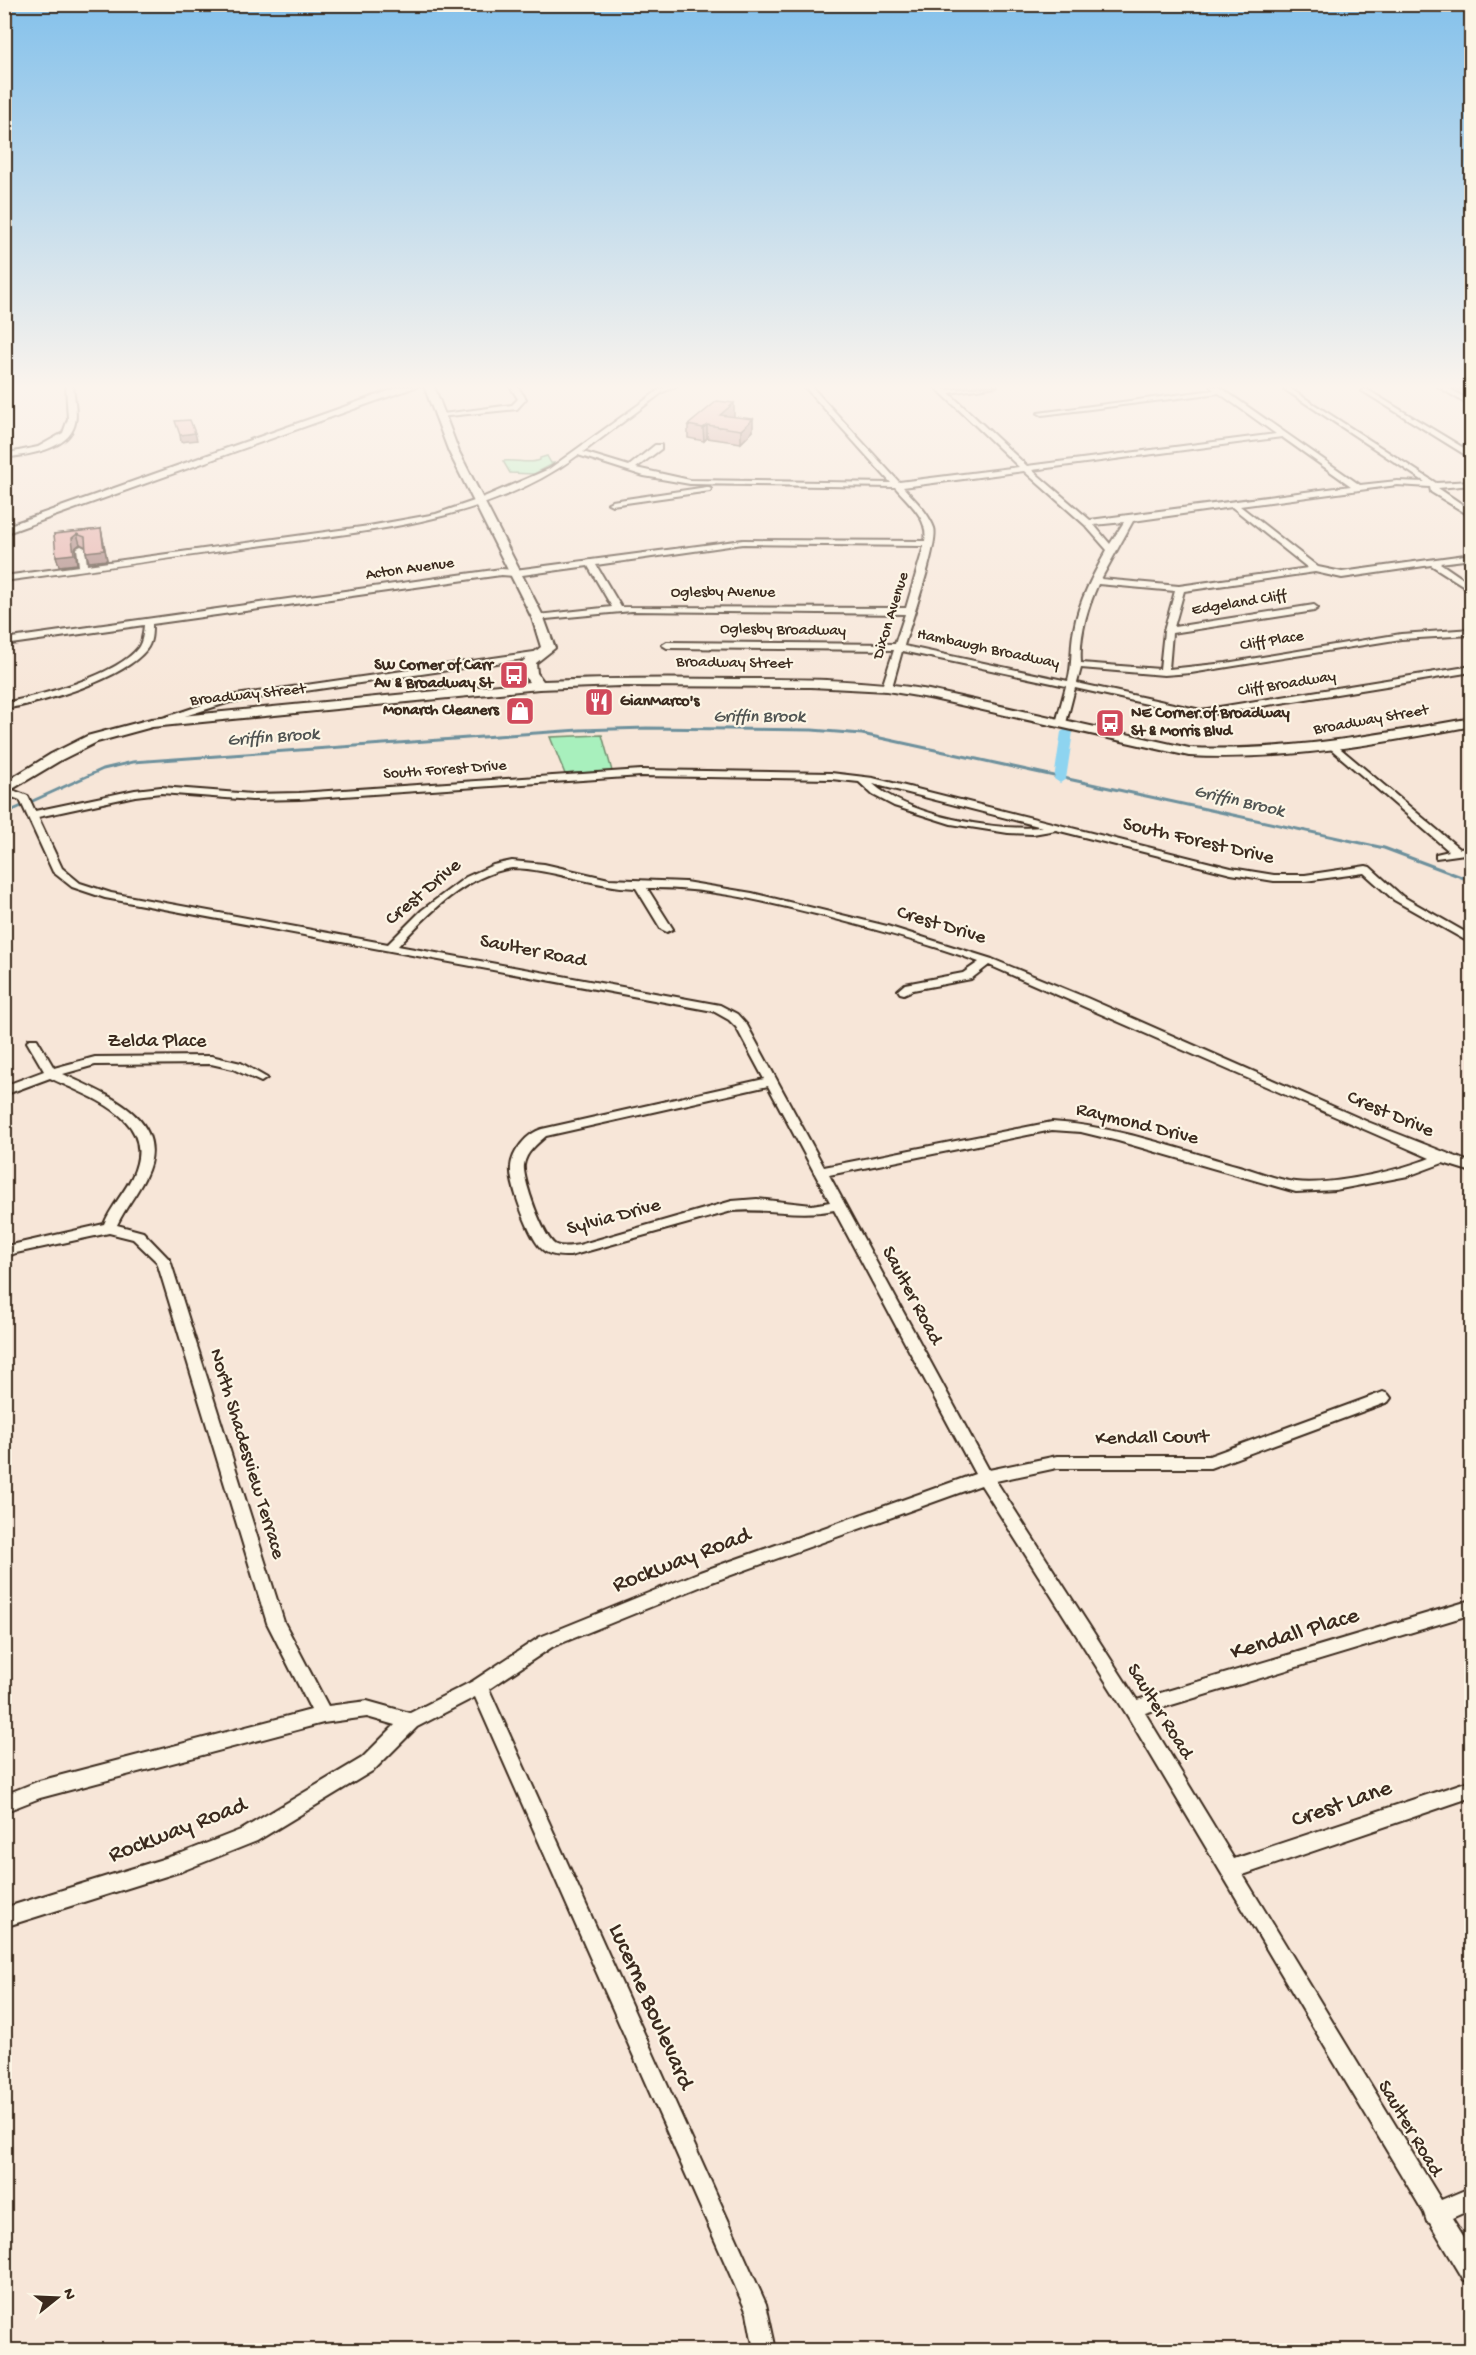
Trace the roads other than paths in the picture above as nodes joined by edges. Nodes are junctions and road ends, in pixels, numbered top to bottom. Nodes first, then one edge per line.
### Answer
1 (77, 496) edge
2 (103, 496) edge
3 (477, 496) edge
4 (494, 496) edge
5 (660, 496) edge
6 (906, 496) edge
7 (1057, 496) edge
8 (1297, 496) edge
9 (1443, 496) edge
10 (480, 502) junction
11 (612, 503) dead end
12 (1234, 505) junction
13 (1472, 515) edge
14 (1130, 519) junction
15 (4, 521) edge
16 (1088, 523) junction
17 (4, 531) edge
18 (928, 544) junction
19 (81, 548) edge
20 (1110, 549) junction
21 (1472, 556) edge
22 (1433, 562) junction
23 (591, 563) junction
24 (83, 568) junction
25 (1315, 569) junction
26 (516, 573) junction
27 (4, 579) edge
28 (1097, 581) junction
29 (1179, 589) junction
30 (1472, 590) edge
31 (617, 608) junction
32 (1314, 608) dead end
33 (908, 611) junction
34 (538, 618) junction
35 (148, 622) junction
36 (1168, 631) junction
37 (1472, 632) edge
38 (4, 642) edge
39 (667, 645) dead end
40 (898, 647) junction
41 (541, 654) junction
42 (1077, 665) junction
43 (1472, 669) edge
44 (1164, 672) junction
45 (1073, 684) junction
46 (539, 685) junction
47 (887, 687) junction
48 (5, 706) edge
49 (1472, 722) edge
50 (152, 723) junction
51 (1061, 723) junction
52 (1335, 747) junction
53 (862, 780) junction
54 (5, 790) edge
55 (29, 807) junction
56 (1059, 828) junction
57 (1472, 850) edge
58 (1457, 852) junction
59 (1440, 856) dead end
60 (639, 884) junction
61 (668, 929) dead end
62 (1472, 941) edge
63 (391, 947) junction
64 (987, 961) junction
65 (904, 990) dead end
66 (33, 1042) dead end
67 (51, 1073) junction
68 (261, 1077) dead end
69 (772, 1081) junction
70 (4, 1091) edge
71 (1442, 1158) junction
72 (1472, 1168) edge
73 (820, 1172) junction
74 (838, 1205) junction
75 (110, 1228) junction
76 (4, 1253) edge
77 (1383, 1398) dead end
78 (985, 1477) junction
79 (1472, 1607) edge
80 (479, 1686) junction
81 (1133, 1709) junction
82 (323, 1715) junction
83 (411, 1721) junction
84 (1472, 1788) edge
85 (4, 1803) edge
86 (1230, 1870) junction
87 (4, 1918) edge
88 (1472, 2198) edge
89 (1436, 2214) junction
90 (1472, 2272) edge
91 (765, 2350) edge

1 - 15 street
2 - 17 street
3 - 10 street
4 - 10 street
5 - 11 street
6 - 18 street, Dixon Avenue
7 - 16 street
8 - 12 street
9 - 13 street
10 - 24 street
10 - 26 street
12 - 14 street
12 - 25 street
14 - 16 street
14 - 20 street
16 - 20 street
18 - 23 street, Acton Avenue
18 - 33 street, Dixon Avenue
19 - 24 street
20 - 28 street
21 - 22 street
22 - 25 street
22 - 30 street
23 - 26 street, Acton Avenue
23 - 31 street
24 - 27 street
25 - 29 street
26 - 34 street
26 - 35 street, Acton Avenue
28 - 29 street
28 - 42 street
29 - 36 street
31 - 33 street, Oglesby Avenue
31 - 34 street, Oglesby Avenue
32 - 36 street, Edgeland Cliff
33 - 40 street, Dixon Avenue
34 - 41 street
35 - 38 street, Acton Avenue
35 - 48 street
36 - 44 street
37 - 44 street, Cliff Place
39 - 40 street, Oglesby Broadway
40 - 45 street, Hambaugh Broadway
40 - 47 street, Dixon Avenue
41 - 46 street
41 - 50 street
42 - 44 street, Cliff Place
42 - 45 street
43 - 45 street, Cliff Broadway
45 - 51 street
46 - 47 street, Broadway Street
46 - 50 street, Broadway Street
47 - 51 street, Broadway Street
49 - 52 street, Broadway Street
50 - 54 street, Broadway Street
51 - 52 street, Broadway Street
52 - 58 street
53 - 55 street, South Forest Drive
53 - 56 street, South Forest Drive
53 - 56 street, South Forest Drive
54 - 55 street
55 - 63 street, Saulter Road
56 - 62 street, South Forest Drive
57 - 58 street
58 - 59 street
60 - 61 street
60 - 63 street, Crest Drive
60 - 64 street, Crest Drive
63 - 69 street, Saulter Road
64 - 65 street
64 - 71 street, Crest Drive
66 - 67 street
67 - 68 street, Zelda Place
67 - 70 street, Zelda Place
67 - 75 street
69 - 73 street, Saulter Road
69 - 74 street, Sylvia Drive
71 - 72 street, Crest Drive
71 - 73 street, Raymond Drive
73 - 74 street, Saulter Road
74 - 78 street, Saulter Road
75 - 76 street
75 - 82 street, North Shadesview Terrace
77 - 78 street, Kendall Court
78 - 80 street, Rockway Road
78 - 81 street, Saulter Road
79 - 81 street, Kendall Place
80 - 83 street, Rockway Road
80 - 91 street, Lucerne Boulevard
81 - 86 street, Saulter Road
82 - 83 street
82 - 85 street
83 - 87 street, Rockway Road
84 - 86 street, Crest Lane
86 - 89 street, Saulter Road
88 - 89 street
89 - 90 street, Saulter Road

